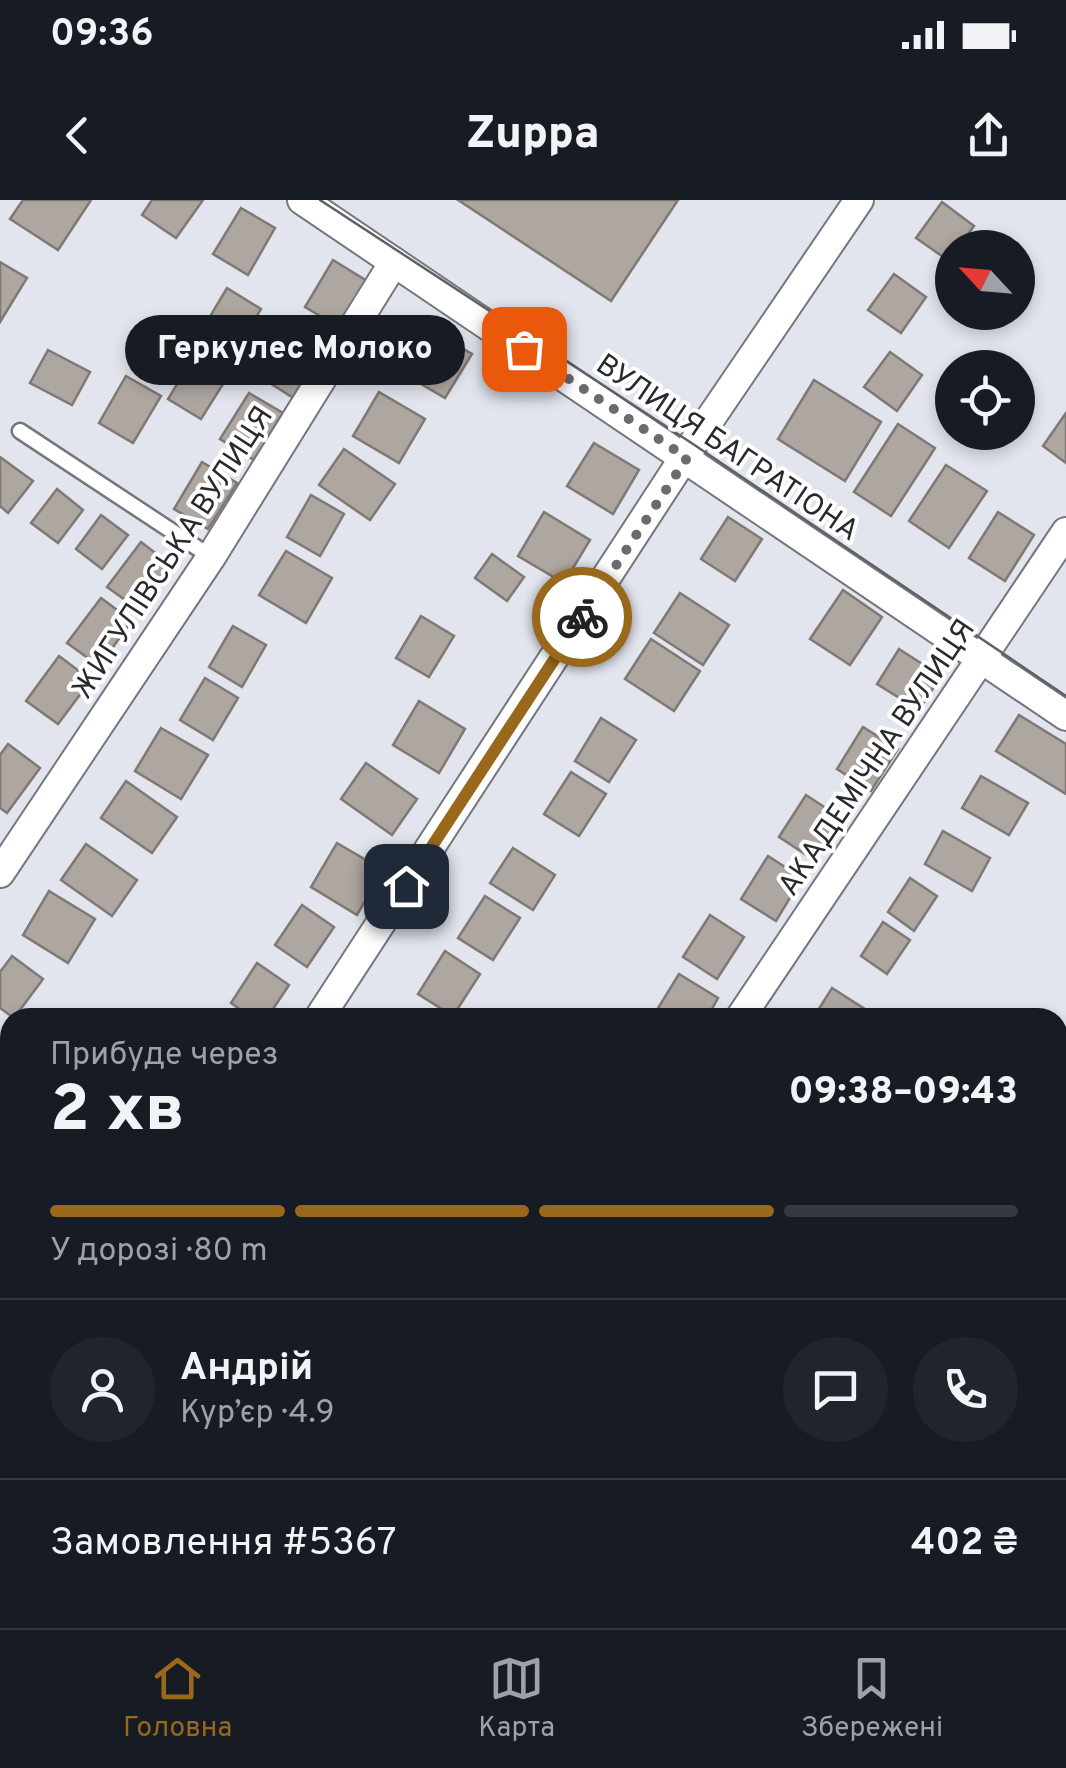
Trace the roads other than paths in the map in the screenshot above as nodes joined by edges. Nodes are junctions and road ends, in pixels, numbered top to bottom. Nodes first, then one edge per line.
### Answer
1 (302, 200) edge
2 (859, 200) edge
3 (394, 262) junction
4 (20, 431) dead end
5 (687, 458) junction
6 (1066, 532) edge
7 (211, 557) junction
8 (982, 658) junction
9 (1066, 716) edge
10 (5, 856) edge
11 (326, 1008) edge
12 (747, 1008) edge

1 - 3 street, ВУЛИЦЯ БАГРАТІОНА
2 - 5 street
3 - 5 street, ВУЛИЦЯ БАГРАТІОНА
3 - 7 street, ЖИГУЛІВСЬКА ВУЛИЦЯ
4 - 7 lane
5 - 8 street, ВУЛИЦЯ БАГРАТІОНА
5 - 11 street
6 - 8 street, АКАДЕМІЧНА ВУЛИЦЯ
7 - 10 street, ЖИГУЛІВСЬКА ВУЛИЦЯ
8 - 9 street, ВУЛИЦЯ БАГРАТІОНА
8 - 12 street, АКАДЕМІЧНА ВУЛИЦЯ

